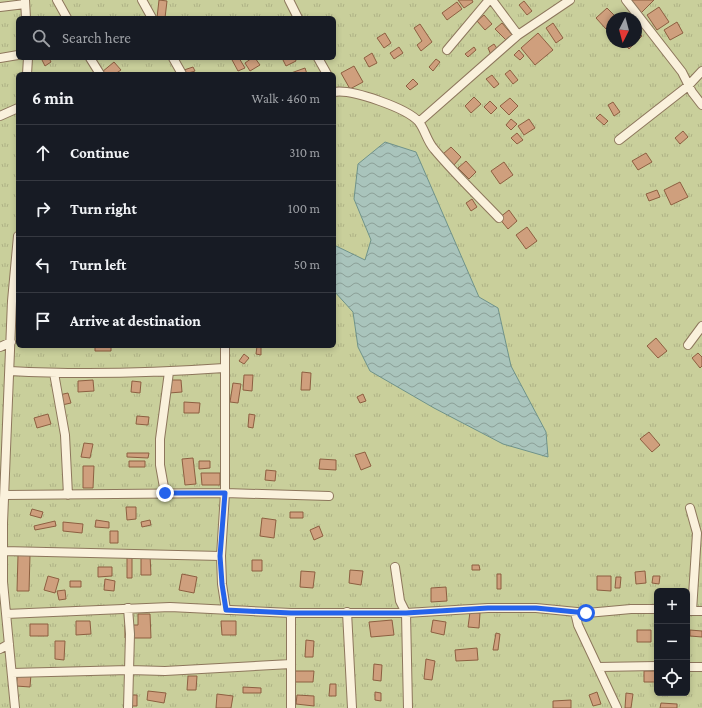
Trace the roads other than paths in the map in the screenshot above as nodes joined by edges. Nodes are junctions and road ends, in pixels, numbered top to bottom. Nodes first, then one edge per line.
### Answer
1 (57, 0) edge
2 (142, 0) edge
3 (290, 0) edge
4 (491, 0) edge
5 (570, 0) edge
6 (626, 0) edge
7 (25, 2) edge
8 (0, 6) edge
9 (26, 16) edge
10 (66, 16) edge
11 (151, 16) edge
12 (297, 16) edge
13 (518, 35) junction
14 (447, 50) dead end
15 (16, 56) edge
16 (0, 58) edge
17 (28, 60) edge
18 (91, 60) edge
19 (174, 60) edge
20 (319, 60) edge
21 (702, 71) edge
22 (27, 72) edge
23 (99, 72) edge
24 (181, 72) edge
25 (326, 72) edge
26 (688, 86) junction
27 (336, 91) edge
28 (702, 105) edge
29 (16, 109) edge
30 (0, 116) edge
31 (418, 122) junction
32 (619, 140) dead end
33 (499, 218) dead end
34 (16, 279) edge
35 (15, 301) edge
36 (702, 326) edge
37 (11, 342) junction
38 (688, 345) dead end
39 (0, 347) edge
40 (225, 348) edge
41 (224, 368) junction
42 (10, 371) junction
43 (169, 372) junction
44 (54, 373) junction
45 (165, 493) junction
46 (225, 493) junction
47 (5, 495) junction
48 (68, 495) junction
49 (329, 496) dead end
50 (690, 508) dead end
51 (699, 532) edge
52 (3, 551) junction
53 (220, 556) junction
54 (395, 567) dead end
55 (690, 603) edge
56 (128, 608) junction
57 (654, 609) edge
58 (226, 610) junction
59 (690, 611) edge
60 (702, 611) edge
61 (347, 612) junction
62 (575, 612) junction
63 (291, 613) junction
64 (406, 613) junction
65 (6, 614) junction
66 (9, 644) junction
67 (0, 649) edge
68 (291, 664) junction
69 (654, 666) edge
70 (598, 667) junction
71 (690, 667) edge
72 (702, 667) edge
73 (129, 670) junction
74 (12, 673) junction
75 (15, 708) edge
76 (128, 708) edge
77 (291, 708) edge
78 (352, 708) edge
79 (408, 708) edge
80 (617, 708) edge

1 - 10 street
2 - 11 street
3 - 12 street
4 - 13 street
4 - 14 street
5 - 13 street
6 - 26 street
7 - 8 street
7 - 9 street
13 - 31 street
15 - 16 street
17 - 22 street
18 - 23 street
19 - 24 street
20 - 25 street
21 - 26 street
26 - 28 street
26 - 32 street
27 - 31 street
29 - 30 street
31 - 33 street
34 - 35 street
35 - 37 street
36 - 38 street
37 - 39 street
37 - 42 street
40 - 41 street
41 - 43 street
41 - 46 street
42 - 44 street
42 - 47 street
43 - 44 street
43 - 45 street
44 - 48 street
45 - 46 street
45 - 48 street
46 - 49 street
46 - 53 street
47 - 48 street
47 - 52 street
50 - 51 street
51 - 55 street
52 - 53 street
52 - 65 street
53 - 58 street
54 - 64 street
56 - 58 street
56 - 65 street
56 - 73 street
57 - 62 street
58 - 63 street
59 - 60 street
61 - 63 street
61 - 64 street
61 - 78 street
62 - 64 street
62 - 70 street
63 - 68 street
64 - 79 street
65 - 66 street
66 - 67 street
66 - 74 street
68 - 73 street
68 - 77 street
69 - 70 street
70 - 80 street
71 - 72 street
73 - 74 street
73 - 76 street
74 - 75 street

